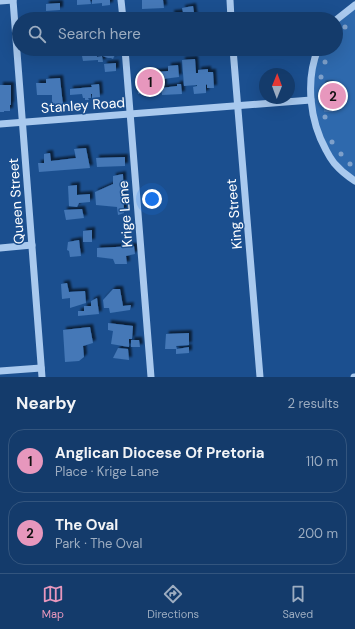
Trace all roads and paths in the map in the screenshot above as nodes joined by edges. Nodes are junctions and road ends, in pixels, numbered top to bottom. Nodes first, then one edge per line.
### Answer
1 (13, 0) edge
2 (121, 0) edge
3 (230, 0) edge
4 (0, 1) edge
5 (355, 5) edge
6 (14, 12) edge
7 (122, 12) edge
8 (231, 12) edge
9 (343, 14) edge
10 (18, 56) edge
11 (126, 56) edge
12 (234, 56) edge
13 (315, 56) edge
14 (311, 100) junction
15 (238, 106) junction
16 (130, 114) junction
17 (23, 123) junction
18 (0, 124) edge
19 (355, 181) edge
20 (32, 245) junction
21 (0, 248) edge
22 (41, 368) junction
23 (0, 371) edge
24 (42, 377) edge
25 (151, 377) edge
26 (260, 377) edge

1 - 4 street
1 - 6 street, Queen Street
2 - 7 street
3 - 8 street
5 - 9 street
10 - 17 street, Queen Street
11 - 16 street, Krige Lane
12 - 15 street, King Street
13 - 14 street
14 - 15 street, Stanley Road
14 - 19 street
15 - 16 street, Stanley Road
15 - 26 street, King Street
16 - 17 street, Stanley Road
16 - 25 street, Krige Lane
17 - 18 street, Stanley Road
17 - 20 street, Queen Street
20 - 21 street
20 - 22 street, Queen Street
22 - 23 street
22 - 24 street, Queen Street

